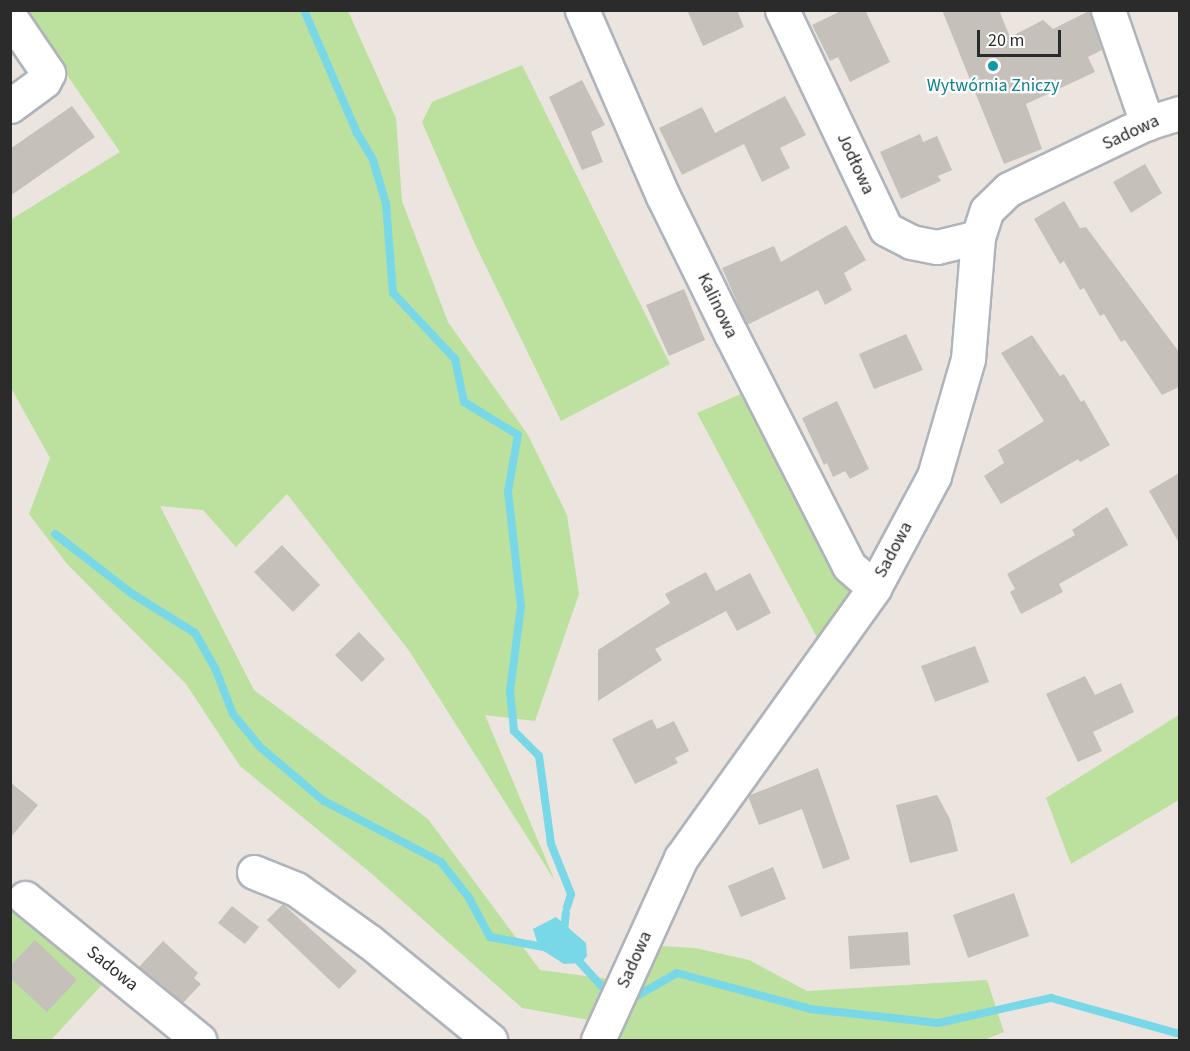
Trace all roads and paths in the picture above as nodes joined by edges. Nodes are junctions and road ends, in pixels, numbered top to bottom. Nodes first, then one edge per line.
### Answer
1 (582, 10) edge
2 (782, 10) edge
3 (1107, 10) edge
4 (10, 17) edge
5 (10, 106) edge
6 (1179, 113) edge
7 (1147, 123) junction
8 (978, 237) junction
9 (874, 588) junction
10 (254, 872) dead end
11 (25, 898) dead end
12 (199, 1041) edge
13 (490, 1041) edge
14 (598, 1041) edge

1 - 9 street, Kalinowa
2 - 8 street, Jodłowa
3 - 7 street
4 - 5 street
6 - 7 street, Sadowa
7 - 8 street, Sadowa
8 - 9 street, Sadowa
9 - 14 street, Sadowa
10 - 13 street
11 - 12 street, Sadowa

